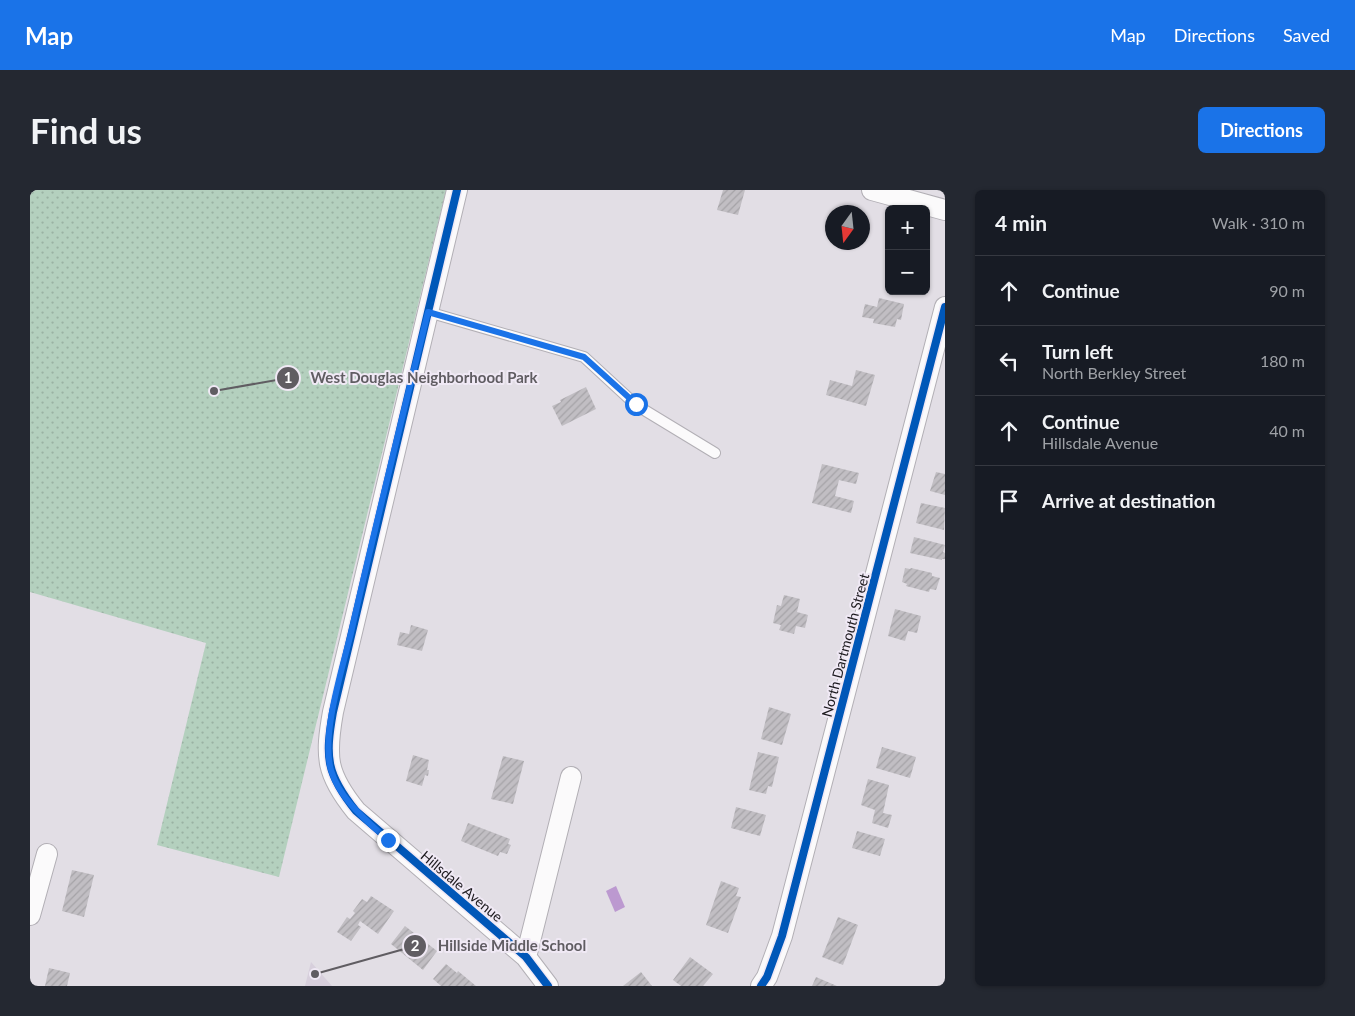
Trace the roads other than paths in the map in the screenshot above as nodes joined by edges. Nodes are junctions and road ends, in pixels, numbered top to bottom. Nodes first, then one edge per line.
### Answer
1 (457, 190) edge
2 (872, 190) edge
3 (945, 210) edge
4 (945, 307) edge
5 (428, 312) junction
6 (715, 453) dead end
7 (571, 777) dead end
8 (47, 854) dead end
9 (30, 915) edge
10 (526, 957) junction
11 (548, 986) edge
12 (761, 986) edge

1 - 5 street, Hillsdale Avenue
2 - 3 street
4 - 12 street, North Dartmouth Street
5 - 6 lane
5 - 10 street, Hillsdale Avenue
7 - 10 street
8 - 9 street
10 - 11 street, Hillsdale Avenue

